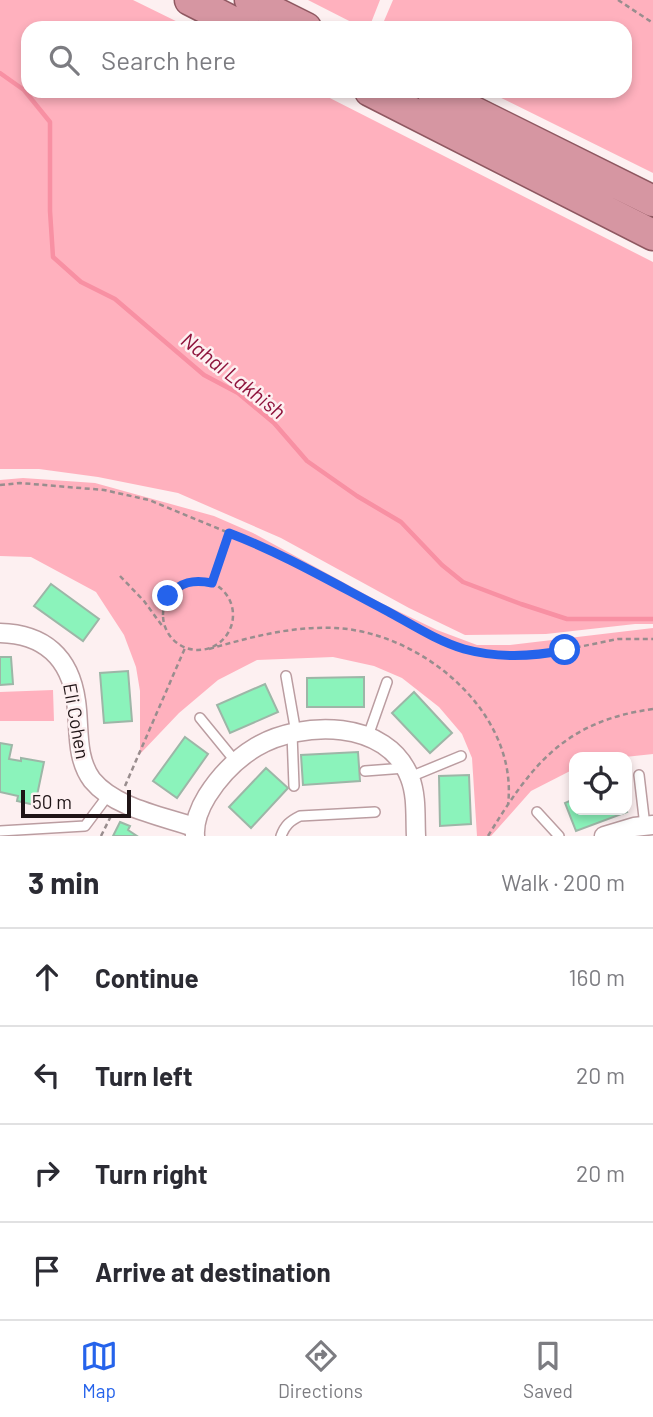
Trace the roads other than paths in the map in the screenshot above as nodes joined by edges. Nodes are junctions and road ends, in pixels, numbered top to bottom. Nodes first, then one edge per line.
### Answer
1 (190, 0) edge
2 (250, 0) edge
3 (231, 21) edge
4 (292, 21) edge
5 (384, 98) edge
6 (446, 98) edge
7 (653, 201) edge
8 (653, 235) edge
9 (0, 633) edge
10 (286, 676) dead end
11 (387, 682) dead end
12 (200, 718) dead end
13 (294, 734) junction
14 (368, 736) junction
15 (461, 756) dead end
16 (236, 762) junction
17 (365, 771) dead end
18 (407, 772) junction
19 (639, 775) dead end
20 (294, 786) dead end
21 (114, 797) junction
22 (375, 812) dead end
23 (537, 812) dead end
24 (642, 828) edge
25 (0, 831) edge
26 (195, 831) edge
27 (281, 836) edge
28 (416, 836) edge
29 (559, 836) edge
30 (604, 836) edge

1 - 3 highway
2 - 4 highway
5 - 8 highway
6 - 7 highway
9 - 21 street, Eli Cohen
10 - 13 lane
11 - 14 lane
12 - 16 lane
13 - 14 street
13 - 16 street
13 - 20 lane
14 - 18 street
15 - 18 lane
16 - 26 street
17 - 18 lane
18 - 28 street
19 - 24 lane
21 - 25 lane
21 - 26 street, Eli Cohen
22 - 27 lane
23 - 29 lane
24 - 30 street

